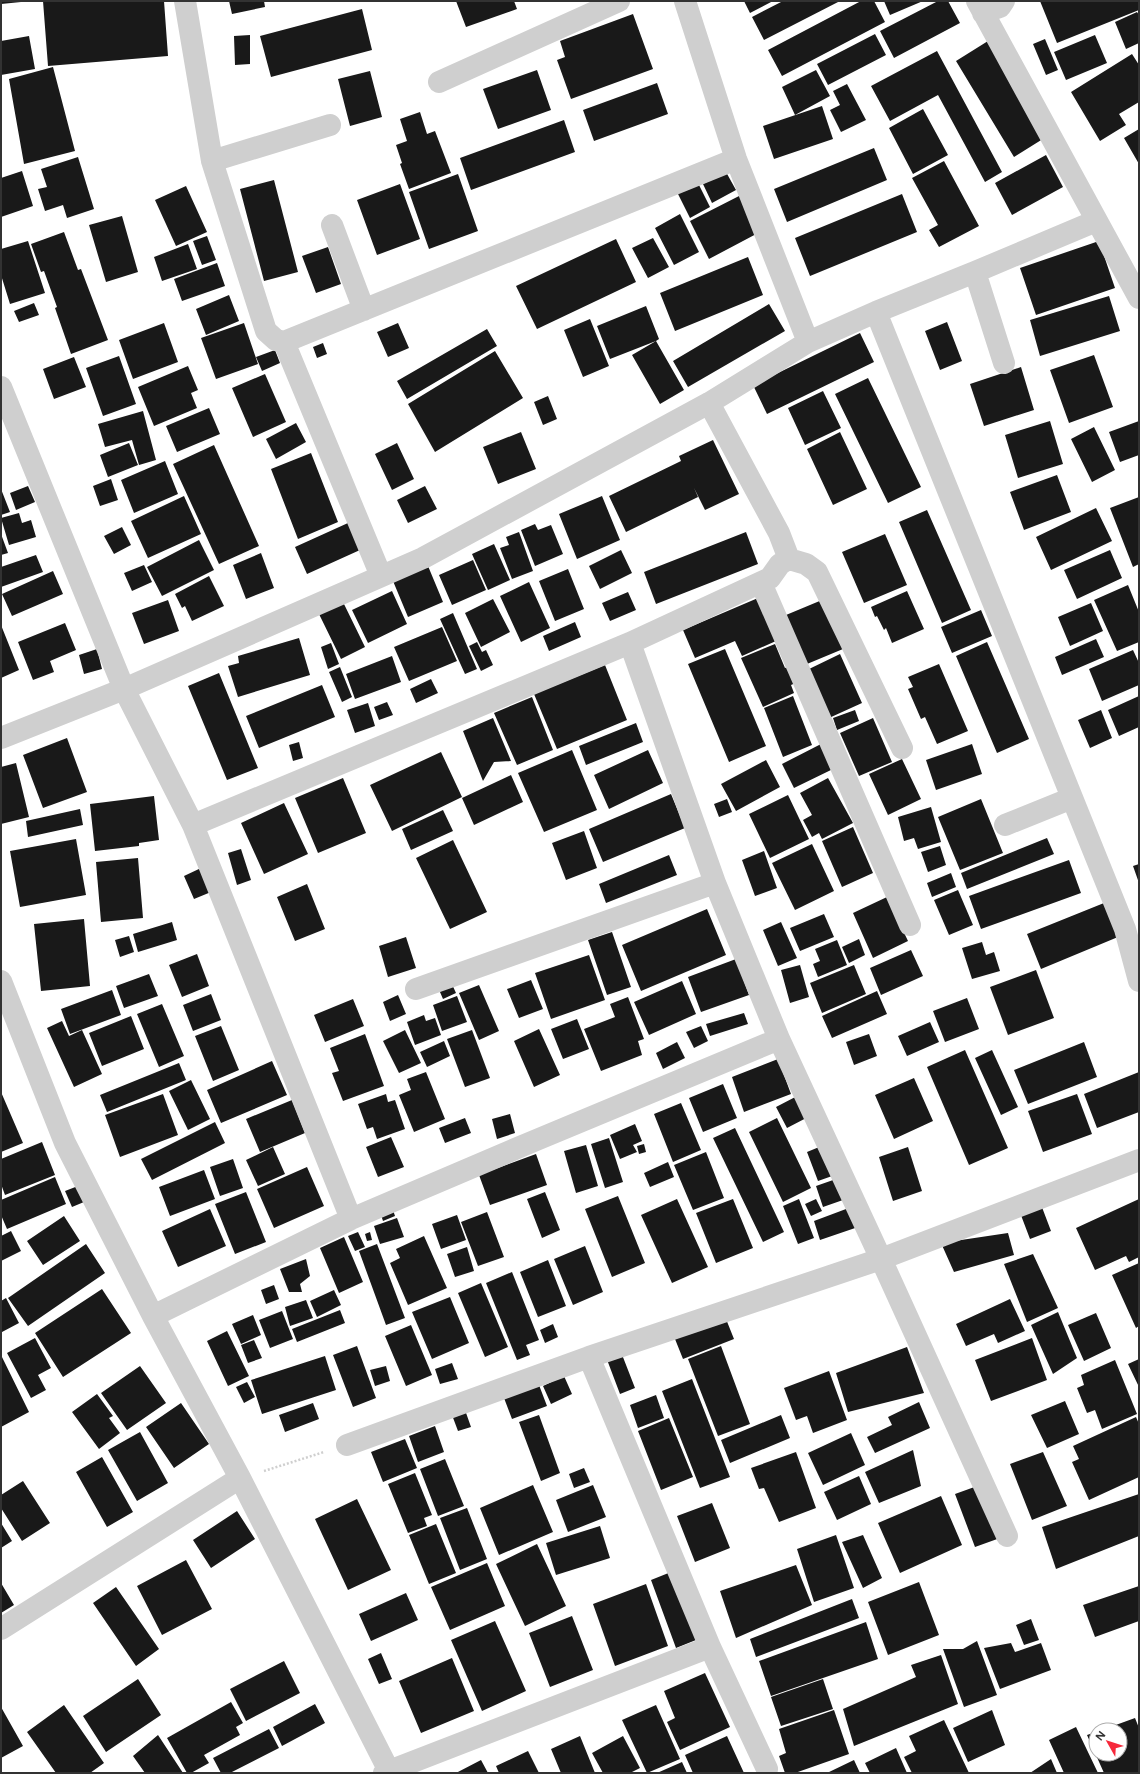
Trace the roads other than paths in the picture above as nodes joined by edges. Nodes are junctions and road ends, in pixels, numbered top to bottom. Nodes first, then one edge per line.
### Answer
1 (185, 1) edge
2 (619, 1) edge
3 (685, 1) edge
4 (1004, 1) edge
5 (980, 7) edge
6 (440, 82) dead end
7 (330, 125) dead end
8 (736, 159) junction
9 (212, 161) junction
10 (1096, 220) junction
11 (332, 225) dead end
12 (975, 272) junction
13 (1139, 298) edge
14 (364, 310) junction
15 (876, 312) junction
16 (284, 342) junction
17 (808, 342) junction
18 (1004, 363) dead end
19 (1, 387) edge
20 (709, 402) junction
21 (789, 559) junction
22 (381, 576) junction
23 (761, 583) junction
24 (630, 643) junction
25 (124, 689) junction
26 (1, 738) edge
27 (902, 748) dead end
28 (1072, 798) junction
29 (193, 825) junction
30 (1005, 825) dead end
31 (715, 883) junction
32 (910, 925) dead end
33 (1139, 980) edge
34 (1, 981) edge
35 (416, 989) dead end
36 (779, 1039) junction
37 (1139, 1160) edge
38 (351, 1219) junction
39 (881, 1259) junction
40 (153, 1316) junction
41 (589, 1358) junction
42 (347, 1445) road end
43 (240, 1478) junction
44 (1007, 1536) dead end
45 (1, 1629) edge
46 (710, 1647) junction
47 (767, 1769) dead end
48 (388, 1772) edge

1 - 9 street
2 - 6 street
3 - 8 street
4 - 5 street
5 - 10 street
7 - 9 street
8 - 14 street
8 - 17 street
9 - 16 street
10 - 12 street
10 - 13 street
11 - 14 street
12 - 15 street
12 - 18 street
14 - 16 street
15 - 17 street
15 - 28 street
16 - 22 street
17 - 20 street
19 - 25 street
20 - 21 street
20 - 22 street
21 - 23 street
21 - 27 street
22 - 25 street
23 - 24 street
23 - 32 street
24 - 29 street
24 - 31 street
25 - 26 street
25 - 29 street
28 - 30 street
28 - 33 street
29 - 38 street
31 - 35 street
31 - 36 street
34 - 40 street
36 - 38 street
36 - 39 street
37 - 39 street
38 - 40 street
39 - 41 street
39 - 44 street
40 - 43 street
41 - 42 street
41 - 46 street
43 - 45 street
43 - 48 street
46 - 47 street
46 - 48 street

